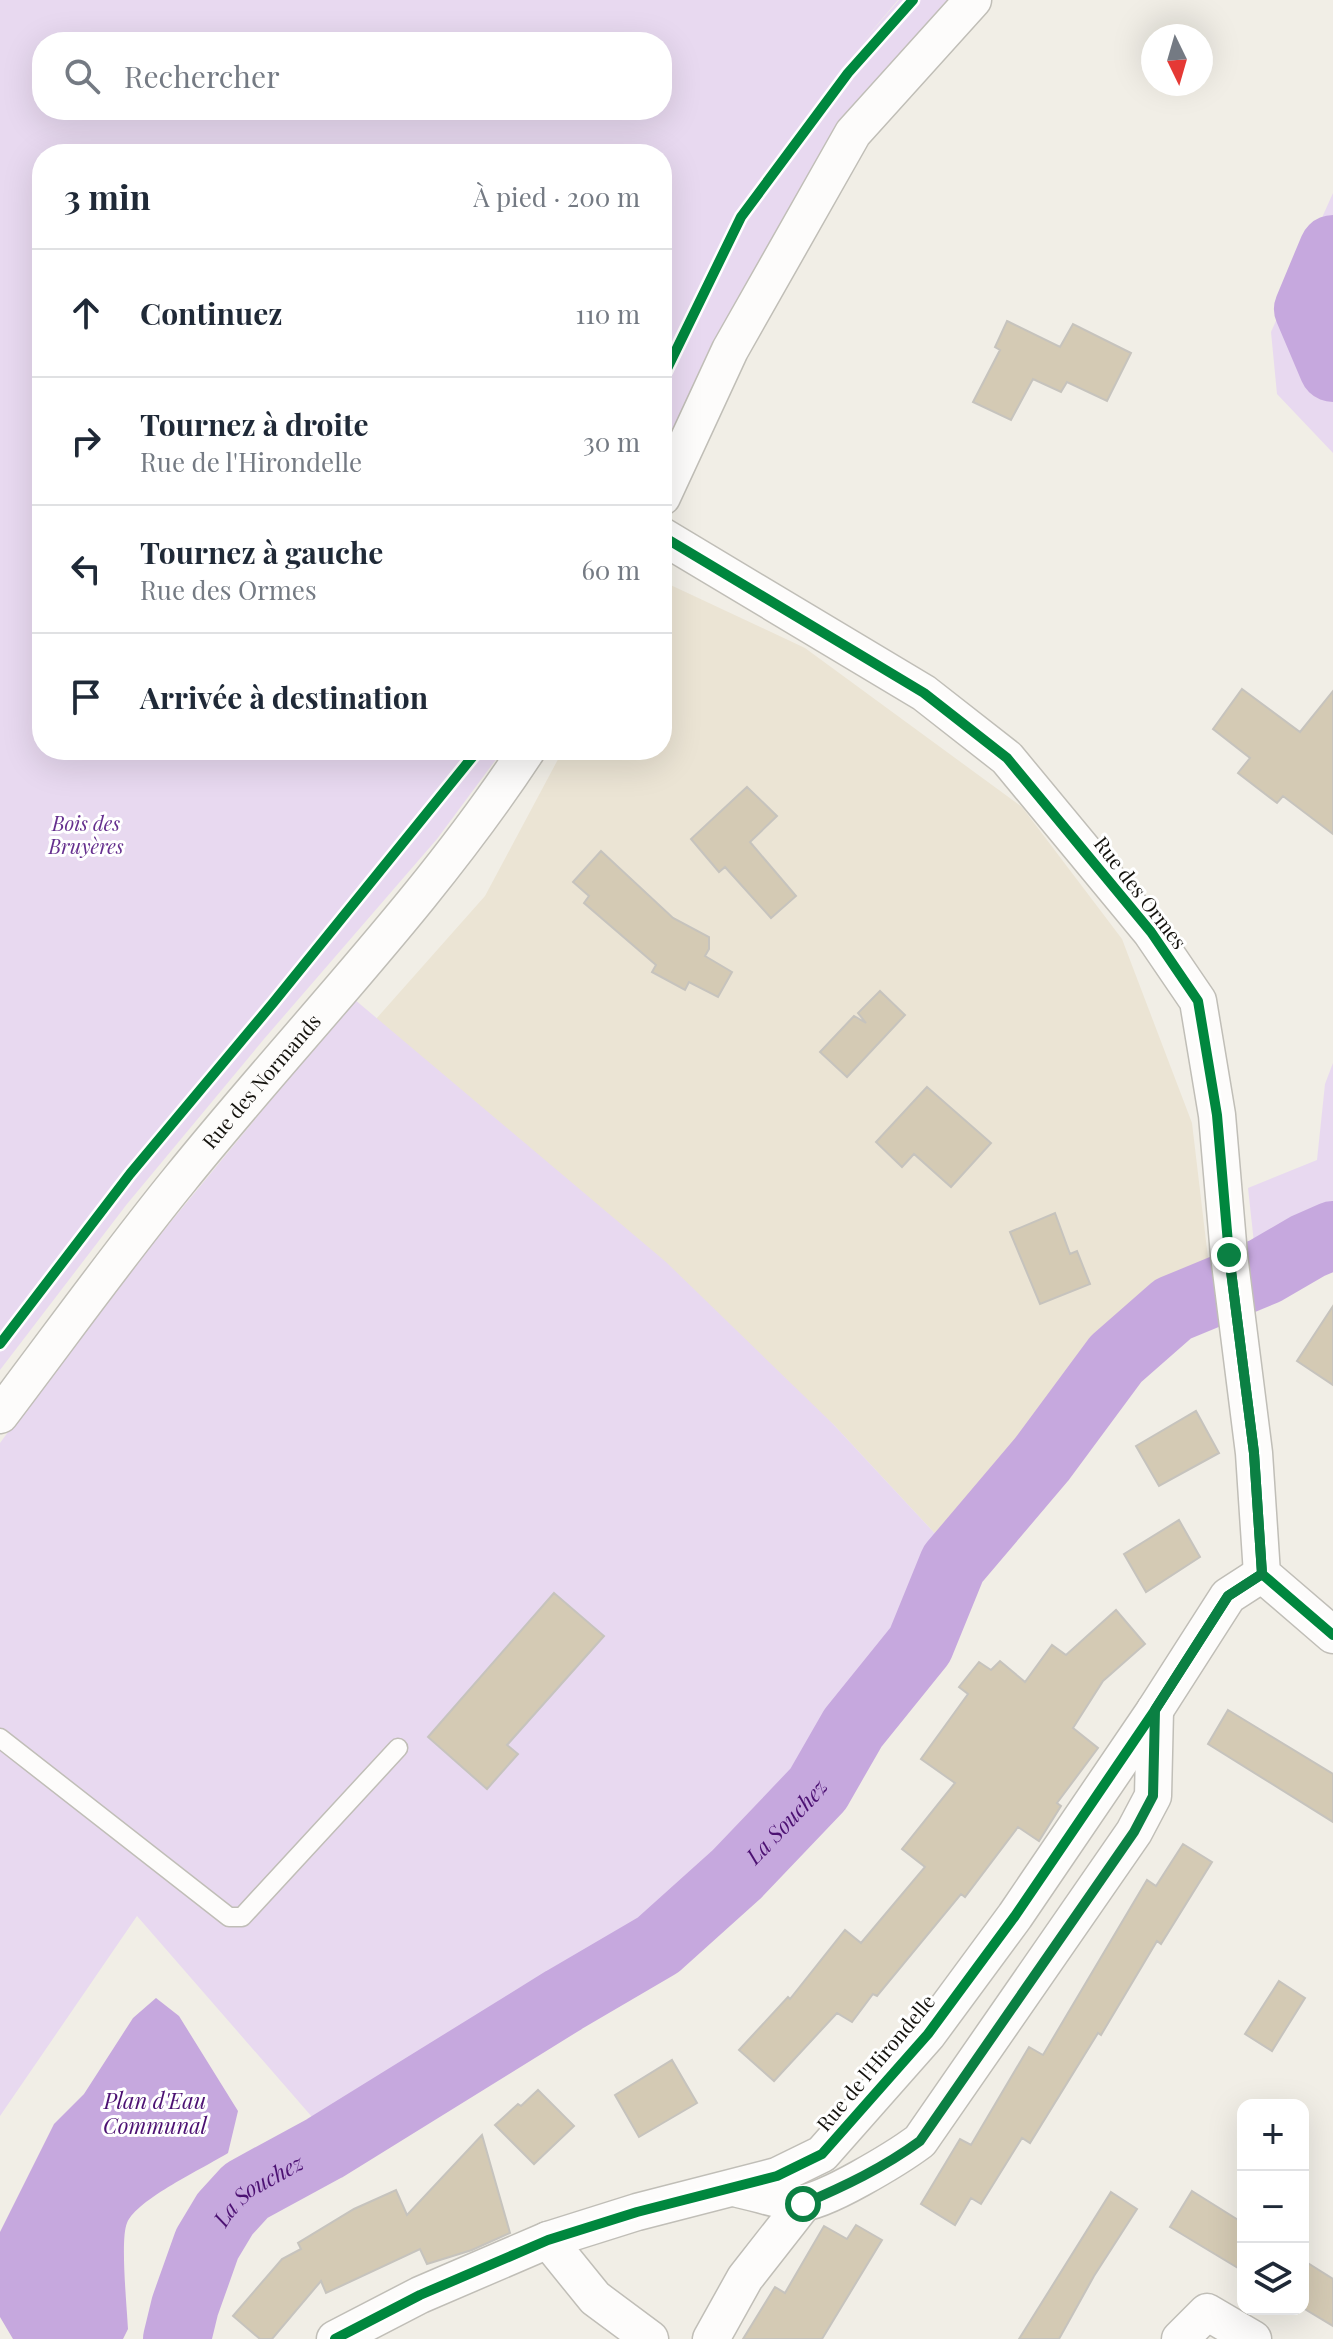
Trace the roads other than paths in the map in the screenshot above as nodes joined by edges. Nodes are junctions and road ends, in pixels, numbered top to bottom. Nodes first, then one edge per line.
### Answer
1 (973, 0) edge
2 (672, 475) edge
3 (672, 542) edge
4 (521, 760) edge
5 (0, 1415) edge
6 (1262, 1574) junction
7 (1333, 1635) edge
8 (1155, 1710) junction
9 (0, 1738) edge
10 (398, 1748) dead end
11 (733, 2187) junction
12 (803, 2204) junction
13 (548, 2240) junction
14 (335, 2339) edge
15 (650, 2339) edge
16 (711, 2339) edge
17 (1180, 2339) edge
18 (1253, 2339) edge

1 - 2 street
3 - 6 street, Rue des Ormes
4 - 5 street, Rue des Normands
6 - 7 street
6 - 8 street, Rue de l'Hirondelle
8 - 11 street, Rue de l'Hirondelle
8 - 12 street
9 - 10 lane
11 - 12 street
11 - 13 street, Rue de l'Hirondelle
12 - 16 street
13 - 14 street, Rue de l'Hirondelle
13 - 15 street
17 - 18 street

